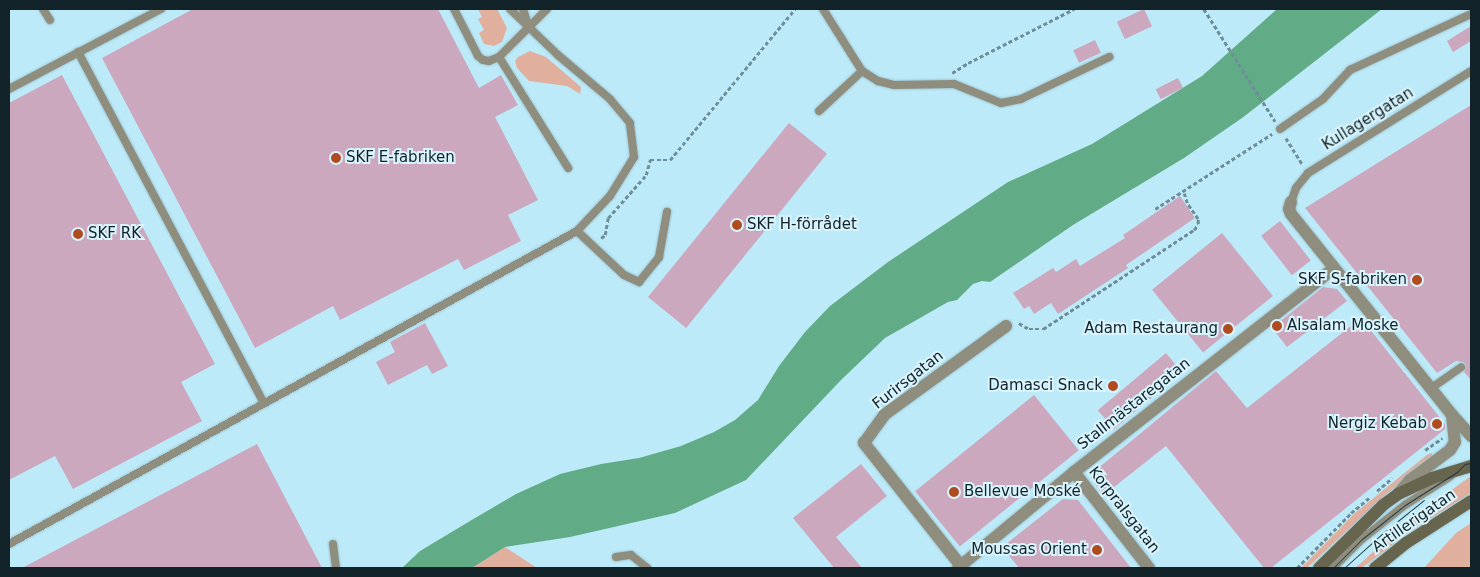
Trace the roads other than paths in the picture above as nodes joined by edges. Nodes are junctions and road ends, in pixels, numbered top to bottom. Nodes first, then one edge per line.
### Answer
1 (44, 9) edge
2 (161, 9) edge
3 (454, 9) edge
4 (510, 9) edge
5 (523, 9) edge
6 (547, 9) edge
7 (823, 9) edge
8 (1471, 14) edge
9 (50, 20) dead end
10 (529, 26) junction
11 (78, 52) junction
12 (500, 57) junction
13 (1109, 57) dead end
14 (862, 71) junction
15 (1471, 71) edge
16 (9, 89) edge
17 (819, 111) dead end
18 (1280, 129) road end
19 (568, 168) dead end
20 (1291, 202) joint
21 (667, 212) dead end
22 (577, 231) junction
23 (1334, 268) junction
24 (1006, 326) road end
25 (1461, 367) dead end
26 (1430, 389) junction
27 (263, 402) junction
28 (1452, 415) junction
29 (1471, 436) edge
30 (1471, 464) edge
31 (1074, 472) junction
32 (1457, 472) junction
33 (1398, 494) junction
34 (1471, 501) edge
35 (9, 544) edge
36 (333, 544) dead end
37 (616, 556) dead end
38 (959, 567) edge
39 (336, 568) edge
40 (648, 568) edge
41 (1149, 568) edge
42 (1319, 568) edge
43 (1333, 568) edge
44 (1376, 568) edge

1 - 9 lane
2 - 11 lane
3 - 12 lane
4 - 10 lane
5 - 10 lane
6 - 10 lane
7 - 14 lane
8 - 18 lane
10 - 12 lane
10 - 22 lane
11 - 16 lane
11 - 27 lane
12 - 19 lane
13 - 14 lane
14 - 17 lane
15 - 20 lane, Kullagergatan
20 - 23 street
21 - 22 lane
22 - 27 lane
23 - 26 street
23 - 31 street, Stallmästaregatan
24 - 38 street, Furirsgatan
25 - 26 lane
26 - 28 street
27 - 35 lane
28 - 29 street
28 - 33 street
30 - 32 main road, Artillerigatan
31 - 38 street, Stallmästaregatan
31 - 41 street, Korpralsgatan
32 - 33 main road, Artillerigatan
32 - 43 lane
33 - 42 main road, Artillerigatan
34 - 44 main road, Artillerigatan
36 - 39 lane
37 - 40 lane

